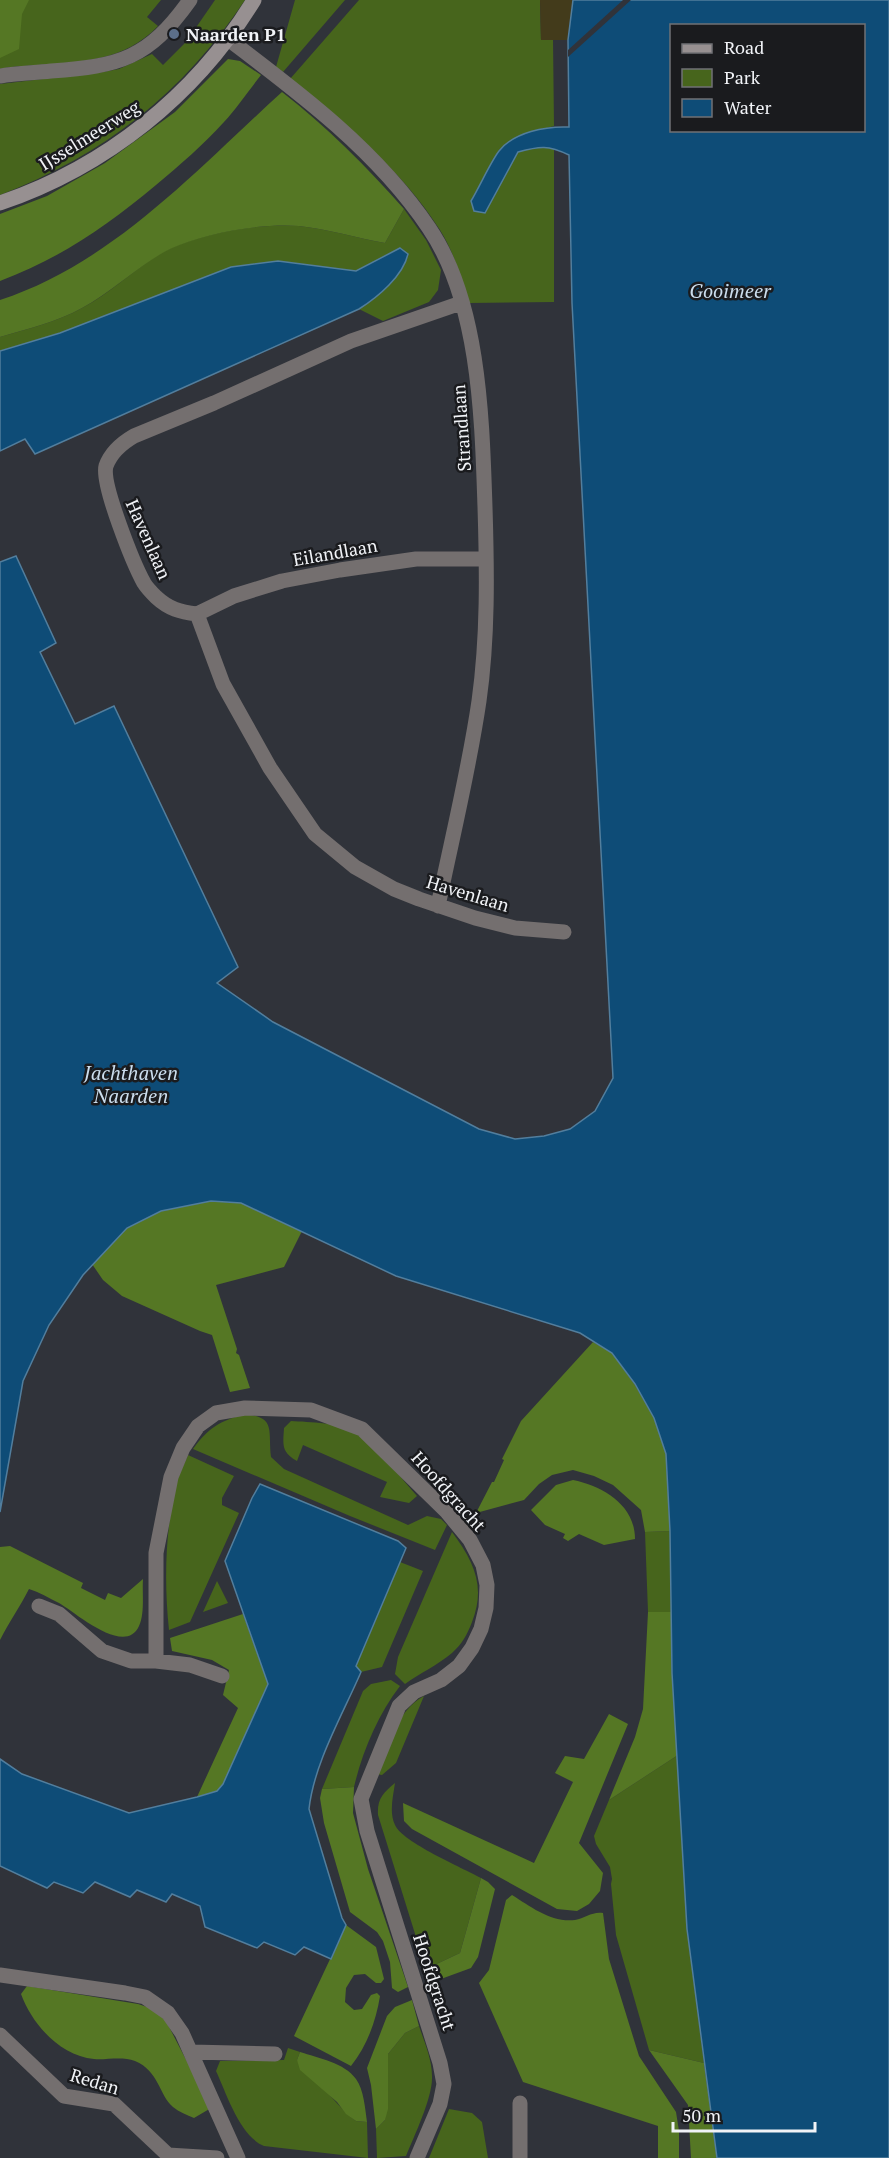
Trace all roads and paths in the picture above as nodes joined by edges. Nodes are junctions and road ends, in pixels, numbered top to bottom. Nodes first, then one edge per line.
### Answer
1 (190, 0) edge
2 (254, 0) edge
3 (228, 39) junction
4 (0, 76) edge
5 (0, 203) edge
6 (461, 303) junction
7 (486, 559) junction
8 (197, 614) junction
9 (438, 906) junction
10 (564, 932) dead end
11 (39, 1606) dead end
12 (156, 1661) junction
13 (222, 1676) dead end
14 (0, 1974) edge
15 (0, 2035) edge
16 (190, 2052) junction
17 (274, 2054) dead end
18 (520, 2103) dead end
19 (217, 2158) edge
20 (238, 2158) edge
21 (417, 2158) edge
22 (520, 2158) edge

1 - 4 street
2 - 3 main road, IJsselmeerweg
3 - 5 main road, IJsselmeerweg
3 - 6 street, Strandlaan
6 - 7 street, Strandlaan
6 - 8 street, Havenlaan
7 - 8 street, Eilandlaan
7 - 9 street, Strandlaan
8 - 9 street, Havenlaan
9 - 10 street, Havenlaan
11 - 12 street
12 - 13 street
12 - 21 street, Hoofdgracht
14 - 16 street
15 - 19 street, Redan
16 - 17 street
16 - 20 street
18 - 22 street

